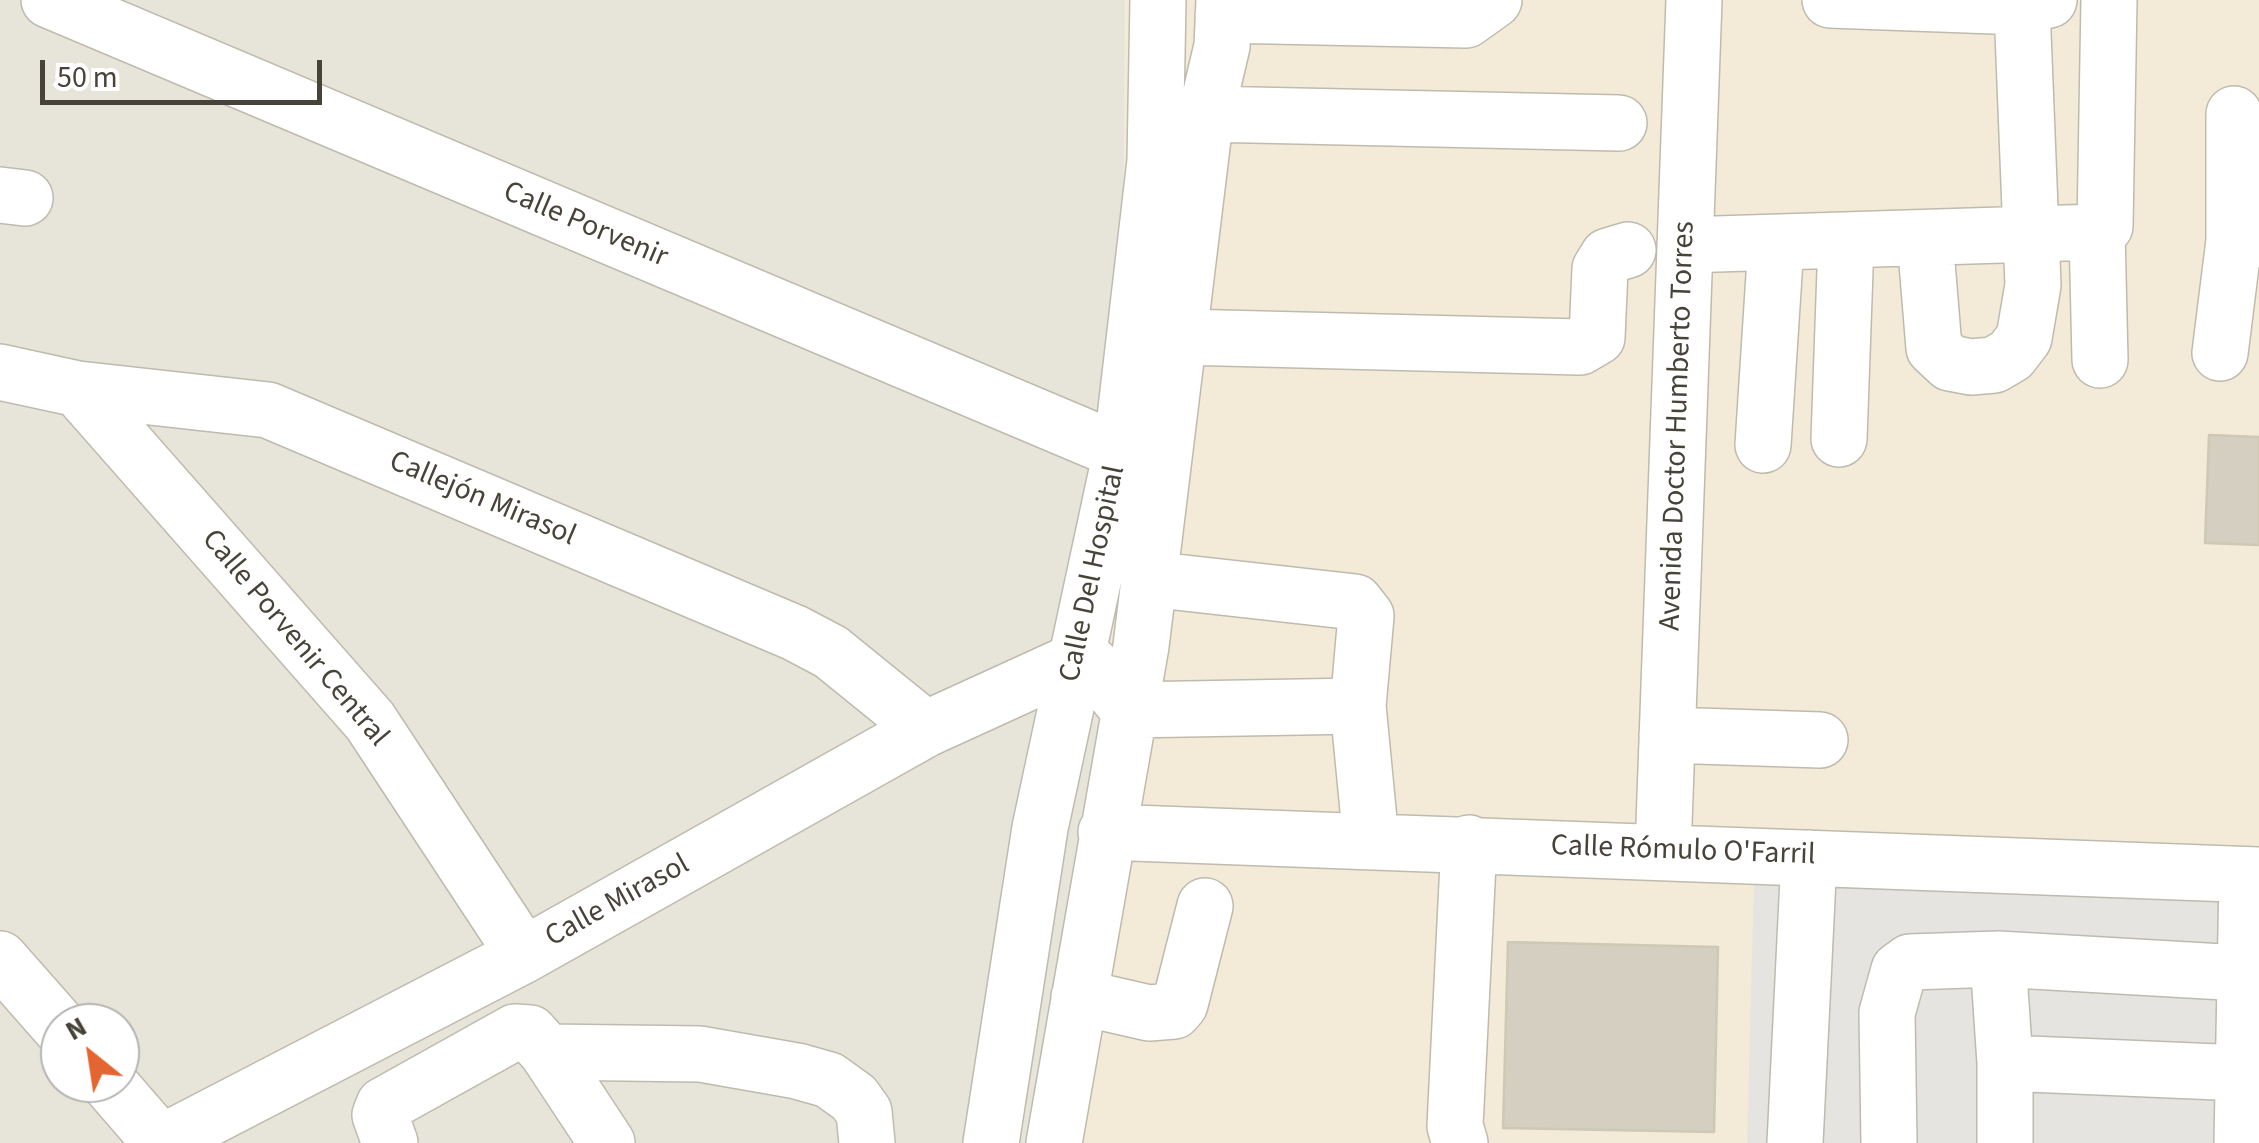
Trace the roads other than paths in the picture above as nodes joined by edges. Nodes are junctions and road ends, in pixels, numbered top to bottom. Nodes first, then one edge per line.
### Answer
1 (49, 0) edge
2 (1158, 0) edge
3 (1494, 0) edge
4 (1694, 0) edge
5 (1830, 0) edge
6 (2109, 0) edge
7 (2035, 4) edge
8 (1224, 7) edge
9 (1206, 114) junction
10 (2234, 114) dead end
11 (1618, 124) dead end
12 (2097, 232) junction
13 (2033, 236) junction
14 (1925, 239) junction
15 (2246, 241) edge
16 (1846, 242) junction
17 (1686, 244) junction
18 (1776, 244) junction
19 (1628, 250) dead end
20 (1182, 337) junction
21 (2220, 353) dead end
22 (2100, 360) dead end
23 (0, 372) edge
24 (78, 389) junction
25 (1840, 439) dead end
26 (1763, 445) dead end
27 (1121, 452) junction
28 (1150, 580) junction
29 (1075, 660) junction
30 (1358, 706) junction
31 (1129, 710) junction
32 (926, 729) junction
33 (1667, 734) junction
34 (1820, 740) dead end
35 (1106, 832) junction
36 (1371, 841) junction
37 (1469, 843) junction
38 (1663, 851) junction
39 (1810, 858) junction
40 (2253, 875) edge
41 (1205, 906) dead end
42 (524, 955) junction
43 (0, 959) edge
44 (1998, 959) junction
45 (2251, 974) edge
46 (1078, 997) junction
47 (40, 1004) edge
48 (547, 1052) junction
49 (2005, 1062) junction
50 (2242, 1073) junction
51 (138, 1103) edge
52 (187, 1137) edge
53 (390, 1143) edge
54 (606, 1143) edge
55 (866, 1143) edge
56 (991, 1143) edge
57 (1054, 1143) edge
58 (1460, 1143) edge
59 (1795, 1143) edge
60 (1889, 1143) edge
61 (2005, 1143) edge
62 (2242, 1143) edge

1 - 27 street, Calle Porvenir
2 - 27 street, Calle Del Hospital
3 - 8 street
4 - 17 street, Avenida Doctor Humberto Torres
5 - 7 street
6 - 12 street
7 - 13 street
8 - 9 street, Calle Del Hospital
9 - 11 street
9 - 20 street, Calle Del Hospital
10 - 15 street
12 - 13 street
12 - 22 street
13 - 14 street
13 - 14 street
14 - 16 street
15 - 21 street
16 - 18 street
16 - 25 street
17 - 18 street
17 - 33 street, Avenida Doctor Humberto Torres
18 - 26 street
19 - 20 street
20 - 28 street, Calle Del Hospital
23 - 24 street, Callejón Mirasol
24 - 32 street, Callejón Mirasol
24 - 42 street, Calle Porvenir Central
27 - 29 street, Calle Del Hospital
28 - 30 street
28 - 31 street, Calle Del Hospital
29 - 31 street
29 - 32 street, Calle Mirasol
29 - 56 street, Calle Del Hospital
30 - 31 street
30 - 36 street
31 - 35 street, Calle Del Hospital
32 - 42 street, Calle Mirasol
33 - 34 street
33 - 38 street, Avenida Doctor Humberto Torres
35 - 36 street, Calle Rómulo O'Farril
35 - 46 street, Calle Del Hospital
36 - 37 street, Calle Rómulo O'Farril
37 - 38 street, Calle Rómulo O'Farril
37 - 58 street
38 - 39 street, Calle Rómulo O'Farril
39 - 40 street, Calle Rómulo O'Farril
39 - 59 street
40 - 45 street
41 - 46 street
42 - 52 street, Calle Mirasol
43 - 47 street
44 - 45 street
44 - 49 street
44 - 60 street
45 - 50 street
46 - 57 street, Calle Del Hospital
48 - 53 street
48 - 54 street
48 - 55 street
49 - 50 street
49 - 61 street
50 - 62 street
51 - 52 street

